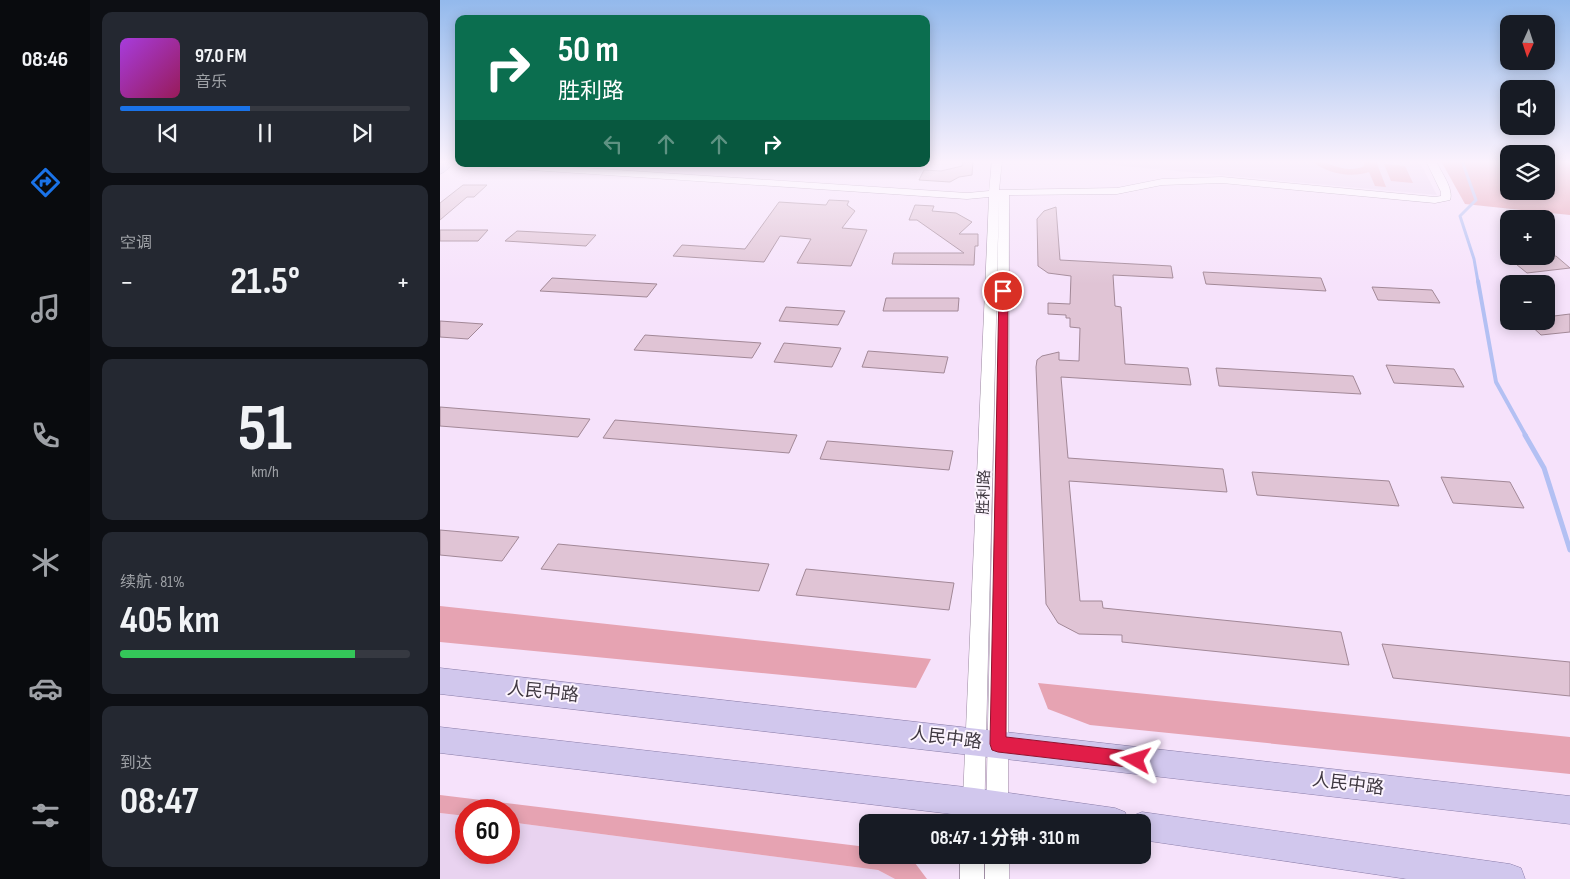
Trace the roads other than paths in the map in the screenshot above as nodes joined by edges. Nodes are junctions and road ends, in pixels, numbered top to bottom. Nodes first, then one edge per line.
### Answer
1 (999, 202) edge
2 (999, 202) edge
3 (440, 681) edge
4 (440, 740) edge
5 (986, 743) junction
6 (1570, 810) edge
7 (985, 813) edge
8 (999, 814) edge
9 (1151, 827) edge
10 (972, 864) edge
11 (997, 864) edge
12 (972, 879) edge
13 (997, 879) edge
14 (1510, 879) edge

1 - 5 street, 胜利路
2 - 5 street, 胜利路
3 - 5 main road, 人民中路
4 - 7 main road
5 - 6 main road, 人民中路
5 - 7 street, 胜利路
5 - 7 street, 胜利路
7 - 8 main road
9 - 14 main road
10 - 12 street
11 - 13 street

